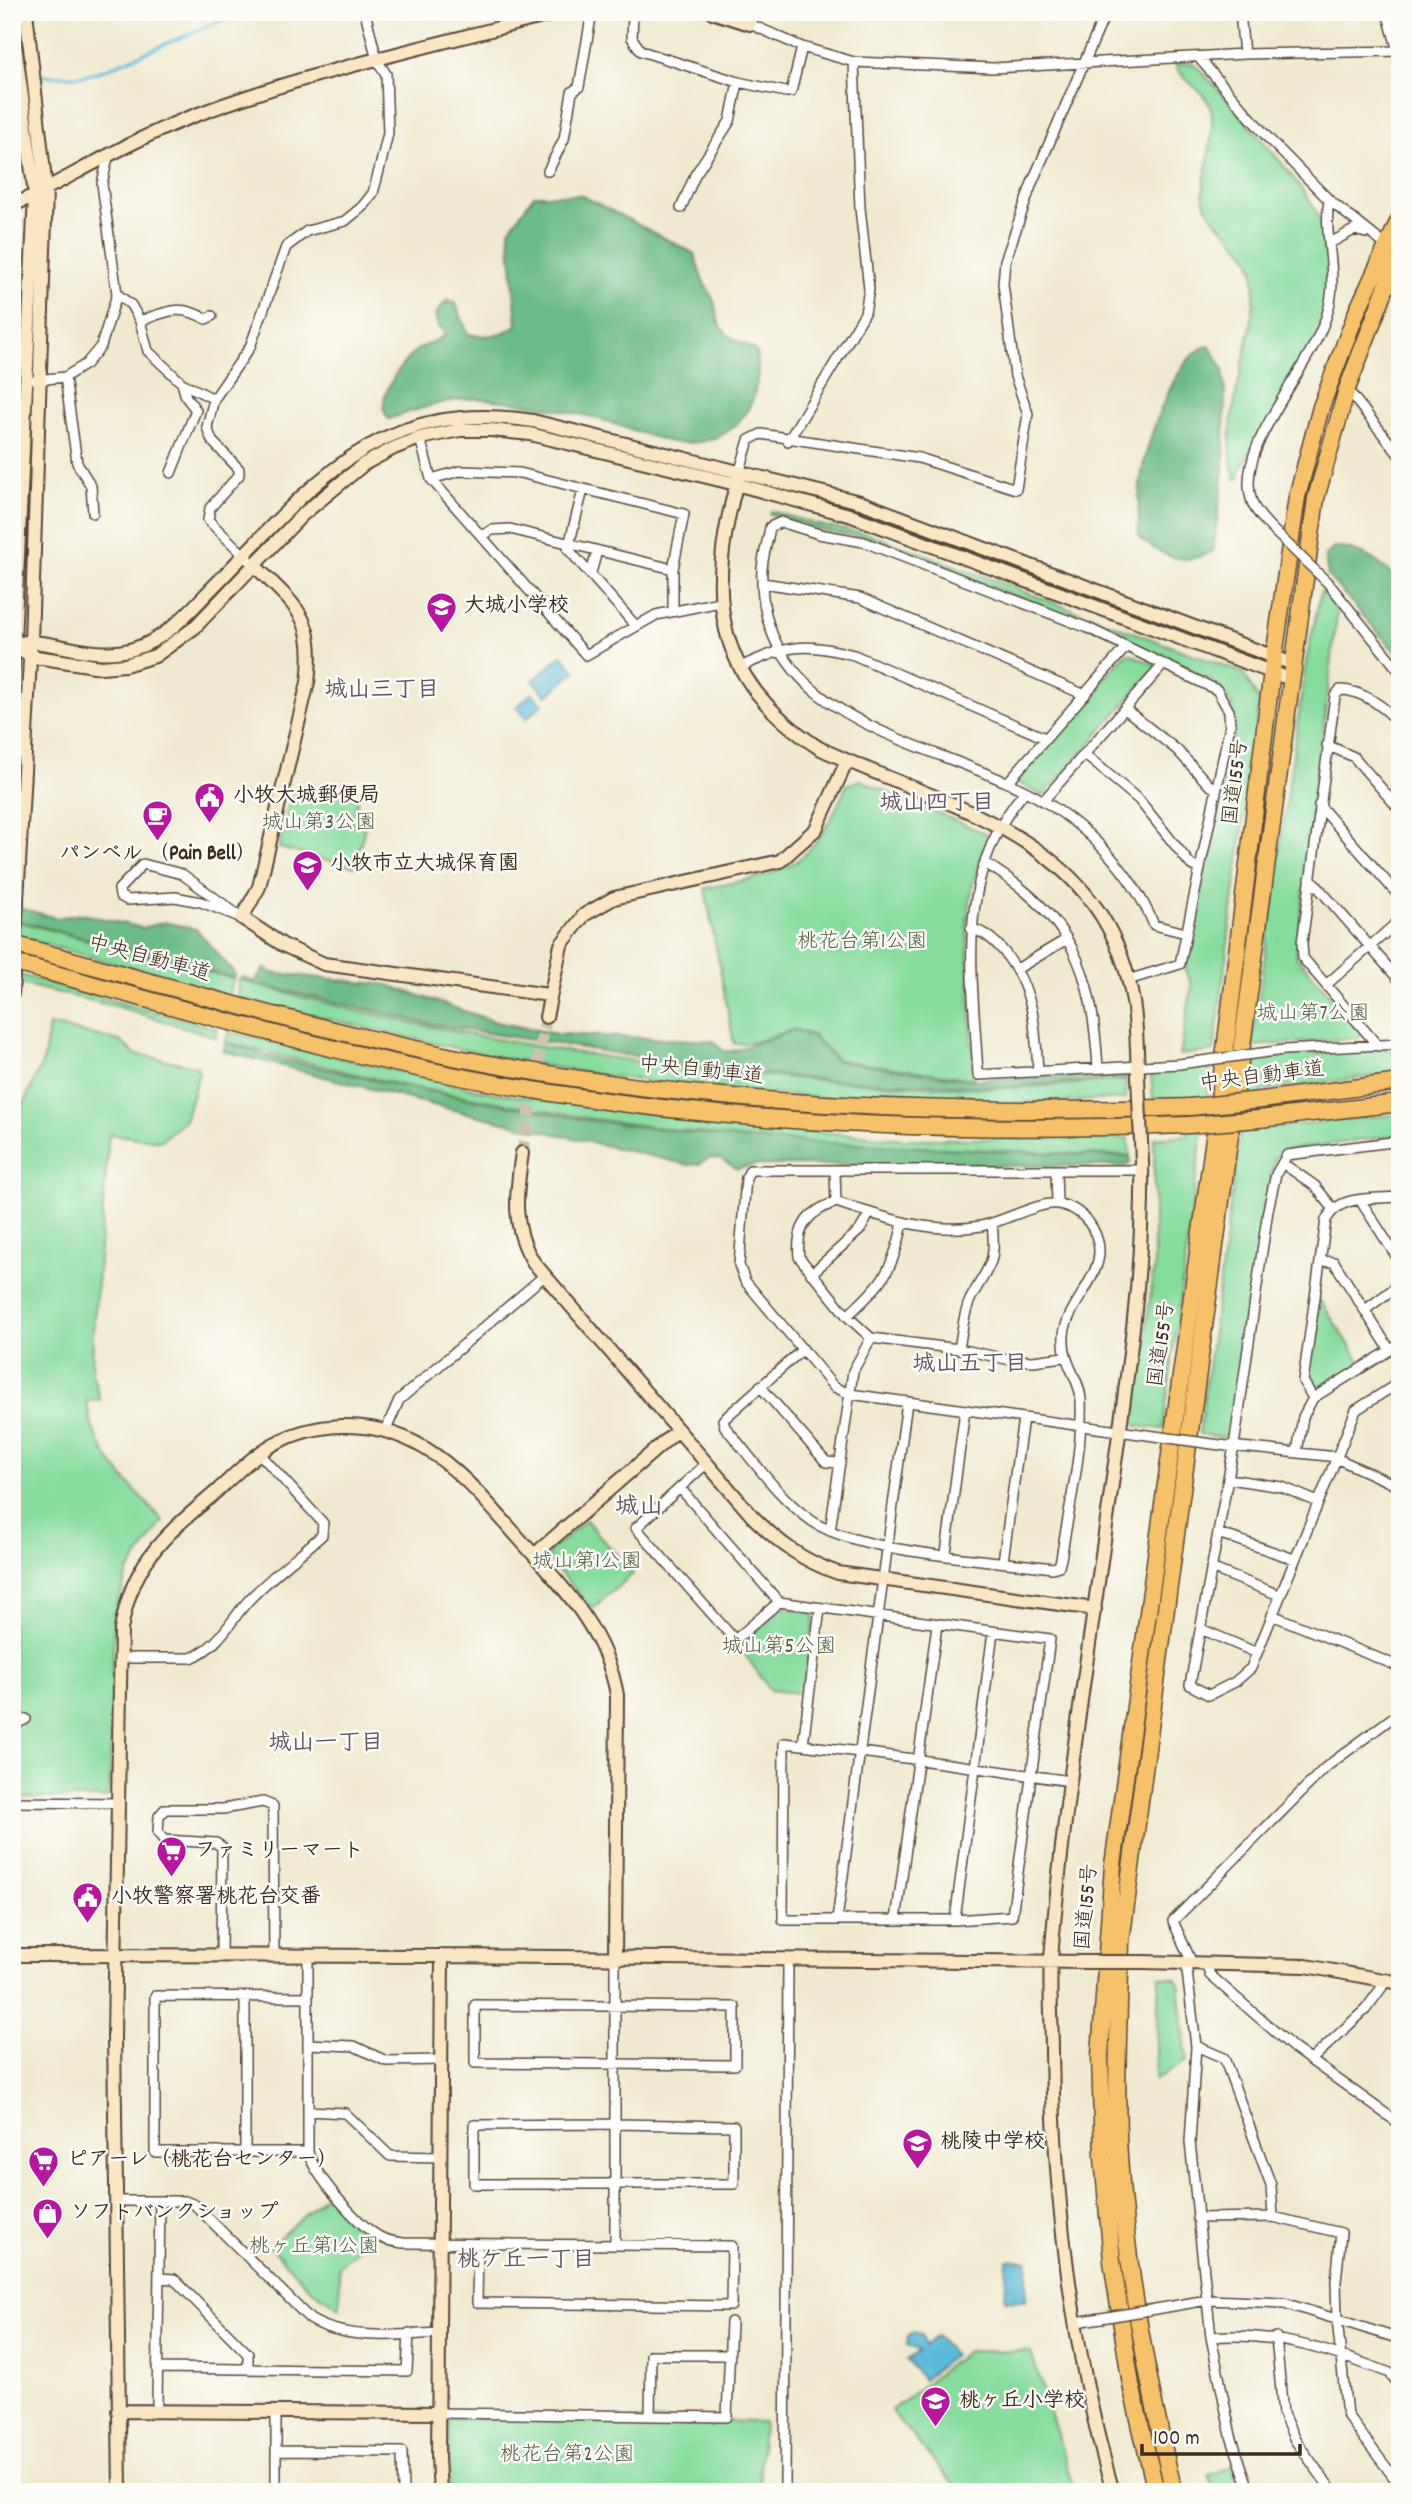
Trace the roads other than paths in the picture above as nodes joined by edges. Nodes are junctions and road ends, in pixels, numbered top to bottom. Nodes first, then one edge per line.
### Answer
1 (26, 12) edge
2 (365, 12) edge
3 (560, 12) edge
4 (592, 12) edge
5 (633, 12) edge
6 (712, 12) edge
7 (1106, 12) edge
8 (1240, 12) edge
9 (1387, 12) edge
10 (12, 22) edge
11 (750, 24) joint
12 (803, 47) junction
13 (1399, 51) edge
14 (1244, 54) junction
15 (1199, 58) junction
16 (377, 60) junction
17 (854, 62) junction
18 (1083, 64) junction
19 (738, 82) junction
20 (108, 157) junction
21 (548, 171) dead end
22 (41, 192) junction
23 (1329, 200) junction
24 (12, 206) edge
25 (681, 208) dead end
26 (1400, 218) edge
27 (1371, 234) junction
28 (1330, 243) junction
29 (1396, 253) edge
30 (117, 294) junction
31 (212, 316) dead end
32 (140, 321) junction
33 (65, 377) junction
34 (27, 379) junction
35 (42, 380) junction
36 (182, 383) junction
37 (1347, 389) junction
38 (214, 399) junction
39 (420, 438) junction
40 (788, 441) junction
41 (1400, 456) edge
42 (740, 470) junction
43 (171, 474) dead end
44 (431, 479) junction
45 (736, 484) junction
46 (583, 490) junction
47 (93, 513) dead end
48 (481, 536) junction
49 (568, 544) junction
50 (597, 551) junction
51 (244, 555) junction
52 (255, 566) junction
53 (673, 569) junction
54 (592, 573) junction
55 (763, 583) junction
56 (720, 602) junction
57 (673, 610) junction
58 (636, 625) junction
59 (31, 641) junction
60 (13, 644) edge
61 (1126, 647) junction
62 (779, 648) junction
63 (30, 656) junction
64 (1164, 664) junction
65 (1273, 664) junction
66 (740, 667) junction
67 (1292, 671) junction
68 (1400, 672) edge
69 (12, 681) edge
70 (1085, 695) junction
71 (1125, 709) junction
72 (1400, 724) edge
73 (1045, 738) junction
74 (1327, 745) junction
75 (1084, 754) junction
76 (847, 761) junction
77 (1007, 783) junction
78 (1217, 789) junction
79 (1026, 791) junction
80 (1043, 801) junction
81 (1319, 805) junction
82 (1400, 810) edge
83 (1000, 826) junction
84 (985, 863) junction
85 (1200, 869) junction
86 (1310, 878) junction
87 (1400, 897) edge
88 (242, 918) junction
89 (1400, 920) edge
90 (971, 929) junction
91 (1186, 933) junction
92 (1067, 939) junction
93 (12, 944) edge
94 (1370, 947) junction
95 (12, 962) edge
96 (1017, 969) junction
97 (1128, 980) junction
98 (1400, 981) edge
99 (1326, 985) junction
100 (12, 994) edge
101 (549, 995) junction
102 (545, 1017) tunnel mouth
103 (1400, 1044) edge
104 (1378, 1046) junction
105 (1098, 1068) junction
106 (1038, 1071) junction
107 (1138, 1072) junction
108 (1400, 1082) edge
109 (1400, 1103) edge
110 (1400, 1141) edge
111 (522, 1153) tunnel mouth
112 (1142, 1166) junction
113 (1288, 1167) dead end
114 (835, 1171) junction
115 (1056, 1171) junction
116 (1400, 1197) edge
117 (1360, 1200) junction
118 (836, 1202) junction
119 (1057, 1204) junction
120 (1332, 1207) junction
121 (870, 1213) junction
122 (903, 1223) junction
123 (992, 1223) junction
124 (1320, 1261) junction
125 (1400, 1262) edge
126 (811, 1274) junction
127 (544, 1276) junction
128 (1400, 1284) edge
129 (1365, 1310) junction
130 (847, 1315) junction
131 (870, 1338) junction
132 (1400, 1344) edge
133 (803, 1349) junction
134 (959, 1349) junction
135 (1390, 1350) junction
136 (1064, 1357) junction
137 (1400, 1382) edge
138 (760, 1387) junction
139 (850, 1394) junction
140 (1313, 1398) junction
141 (907, 1402) junction
142 (965, 1410) junction
143 (1023, 1418) junction
144 (1080, 1426) junction
145 (386, 1430) junction
146 (678, 1430) junction
147 (1120, 1432) junction
148 (1231, 1446) junction
149 (1297, 1452) junction
150 (260, 1454) junction
151 (1336, 1458) junction
152 (707, 1463) junction
153 (840, 1464) junction
154 (1229, 1479) junction
155 (1400, 1487) edge
156 (680, 1488) junction
157 (1318, 1503) junction
158 (831, 1531) junction
159 (1218, 1533) junction
160 (887, 1546) junction
161 (946, 1553) junction
162 (534, 1555) junction
163 (1294, 1559) junction
164 (1003, 1561) junction
165 (1211, 1568) junction
166 (883, 1579) junction
167 (1279, 1594) junction
168 (779, 1602) junction
169 (820, 1608) junction
170 (1095, 1609) junction
171 (1272, 1615) junction
172 (878, 1616) junction
173 (937, 1625) junction
174 (1201, 1629) junction
175 (993, 1632) junction
176 (1256, 1653) junction
177 (121, 1658) junction
178 (1400, 1667) edge
179 (1400, 1712) edge
180 (26, 1719) dead end
181 (12, 1726) edge
182 (803, 1745) junction
183 (860, 1753) junction
184 (918, 1760) junction
185 (973, 1768) junction
186 (1031, 1776) junction
187 (1070, 1781) junction
188 (12, 1802) edge
189 (118, 1803) junction
190 (836, 1920) junction
191 (896, 1920) junction
192 (955, 1920) junction
193 (12, 1955) edge
194 (115, 1956) junction
195 (442, 1956) junction
196 (222, 1957) junction
197 (274, 1957) junction
198 (307, 1958) junction
199 (615, 1959) junction
200 (788, 1961) junction
201 (1051, 1961) junction
202 (1189, 1963) junction
203 (1206, 1963) junction
204 (1394, 1981) edge
205 (245, 1997) junction
206 (307, 1997) junction
207 (616, 2005) junction
208 (307, 2044) junction
209 (1196, 2046) junction
210 (442, 2060) junction
211 (1311, 2060) junction
212 (615, 2065) junction
213 (308, 2111) junction
214 (614, 2124) junction
215 (1400, 2124) edge
216 (245, 2151) junction
217 (308, 2152) junction
218 (441, 2157) junction
219 (615, 2184) junction
220 (116, 2201) junction
221 (160, 2202) junction
222 (1273, 2217) junction
223 (1197, 2218) junction
224 (441, 2244) junction
225 (478, 2244) junction
226 (615, 2244) junction
227 (159, 2278) junction
228 (1207, 2300) junction
229 (1337, 2319) junction
230 (731, 2322) dead end
231 (1076, 2322) junction
232 (410, 2333) junction
233 (439, 2333) junction
234 (1211, 2337) junction
235 (1276, 2337) junction
236 (1400, 2339) edge
237 (1340, 2354) junction
238 (730, 2355) junction
239 (157, 2368) junction
240 (248, 2370) junction
241 (1400, 2386) edge
242 (1151, 2392) junction
243 (157, 2403) dead end
244 (118, 2411) junction
245 (276, 2413) junction
246 (439, 2413) junction
247 (650, 2416) junction
248 (276, 2451) junction
249 (1399, 2482) edge
250 (120, 2492) edge
251 (275, 2492) edge
252 (403, 2492) edge
253 (440, 2492) edge
254 (785, 2492) edge
255 (1113, 2492) edge
256 (1156, 2492) edge
257 (1174, 2492) edge
258 (1182, 2492) edge
259 (1250, 2492) edge
260 (1333, 2492) edge
261 (1389, 2492) edge

1 - 22 street
2 - 16 street
3 - 16 street
4 - 21 street
5 - 19 street
6 - 11 street
7 - 18 street
8 - 14 street
9 - 13 street
10 - 22 street
11 - 12 street
12 - 17 street
12 - 19 street
13 - 14 street
14 - 15 street
15 - 18 street
15 - 23 street
16 - 20 street
16 - 38 street
17 - 18 street
17 - 40 street
18 - 40 street
19 - 25 street
20 - 22 street
20 - 30 street
22 - 24 street
22 - 34 street
22 - 35 street
23 - 27 street
23 - 28 street
26 - 29 highway, 国道155号
27 - 28 street
27 - 29 street
28 - 68 street, bridge
29 - 37 highway, 国道155号
29 - 65 highway, 国道155号
30 - 32 street
30 - 33 street
31 - 32 street
32 - 36 street
33 - 35 street
33 - 47 street
34 - 35 street
34 - 60 street
35 - 59 street
36 - 38 street
36 - 43 street
37 - 41 street
37 - 67 highway, 国道155号
38 - 51 street
39 - 44 street
39 - 45 street
39 - 52 street
40 - 42 street
42 - 45 street
42 - 51 street
42 - 65 street
44 - 46 street
44 - 48 street
45 - 56 street
45 - 65 street
46 - 49 street
46 - 53 street
48 - 49 street
48 - 58 street
49 - 50 street
49 - 54 street
50 - 53 street
50 - 54 street
51 - 52 street
51 - 59 street
52 - 63 street
52 - 88 street
53 - 57 street
54 - 58 street
55 - 61 street
55 - 62 street
55 - 70 street
56 - 57 street
56 - 66 street
57 - 58 street
59 - 60 street
59 - 63 street
60 - 63 street
60 - 69 street
61 - 64 street
61 - 70 street
62 - 66 street
62 - 73 street
62 - 77 street
63 - 100 street
64 - 71 street
64 - 78 street
65 - 67 street
65 - 256 highway, 国道155号
66 - 76 street
67 - 242 highway, 国道155号
70 - 73 street
71 - 75 street
71 - 78 street
72 - 74 street
73 - 77 street
74 - 81 street
74 - 82 street
75 - 80 street
75 - 85 street
76 - 83 street
76 - 101 street
77 - 79 street
78 - 85 street
79 - 80 street
79 - 83 street
80 - 91 street
81 - 86 street
81 - 87 street
83 - 84 street
83 - 97 street
84 - 90 street
84 - 92 street
85 - 91 street
86 - 94 street
86 - 99 street
88 - 88 street
88 - 101 street
89 - 94 street
90 - 96 street
90 - 106 street
91 - 97 street
92 - 96 street
92 - 105 street
93 - 108 highway, 中央自動車道, bridge
94 - 98 street
94 - 99 street
95 - 109 highway, 中央自動車道, bridge
96 - 106 street
97 - 107 street
99 - 104 street
101 - 102 street
103 - 104 street
104 - 107 street, bridge
105 - 106 street
105 - 107 street
107 - 112 street, bridge
110 - 148 street
111 - 127 street
112 - 115 street
112 - 147 street
113 - 120 street
114 - 115 street
114 - 118 street
114 - 133 street
115 - 119 street
116 - 117 street
117 - 120 street
117 - 125 street
118 - 121 street
118 - 126 street
119 - 123 street
119 - 136 street
120 - 124 street
121 - 122 street
121 - 126 street
122 - 123 street
122 - 130 street
123 - 134 street
124 - 129 street
124 - 140 street
126 - 130 street
127 - 145 street
127 - 146 street
128 - 129 street
129 - 135 street
130 - 131 street
131 - 134 street
131 - 139 street
132 - 135 street
133 - 138 street
133 - 139 street
134 - 136 street
135 - 140 street
136 - 144 street
137 - 151 street
138 - 153 street
138 - 158 street
139 - 141 street
139 - 153 street
140 - 149 street
141 - 142 street
141 - 160 street
142 - 143 street
142 - 161 street
143 - 144 street
143 - 164 street
144 - 147 street
144 - 164 street
145 - 150 street
145 - 162 street
146 - 152 street
146 - 162 street
147 - 148 street, bridge
147 - 170 street
148 - 149 street
148 - 154 street
149 - 151 street
150 - 177 street
150 - 177 street
151 - 155 street
151 - 157 street
152 - 156 street
152 - 166 street
153 - 158 street
154 - 157 street
154 - 159 street
156 - 168 street
156 - 168 street
157 - 163 street
158 - 160 street
159 - 163 street
159 - 165 street
160 - 161 street
160 - 166 street
161 - 164 street
162 - 199 street
163 - 167 street
165 - 167 street
165 - 174 street
166 - 170 street
166 - 172 street
167 - 171 street
168 - 169 street
169 - 172 street
169 - 182 street
170 - 187 street
171 - 176 street
171 - 178 street
172 - 173 street
172 - 183 street
173 - 175 street
173 - 184 street
174 - 176 street
174 - 176 street
175 - 185 street
175 - 186 street
177 - 189 street
179 - 202 street
180 - 181 street
182 - 183 street
182 - 190 street
183 - 184 street
183 - 190 street
184 - 185 street
184 - 191 street
185 - 186 street
185 - 192 street
186 - 187 street
186 - 192 street
187 - 201 street
188 - 189 street
189 - 194 street
190 - 191 street
191 - 192 street
193 - 194 street
194 - 196 street
194 - 220 street
195 - 198 street
195 - 199 street
195 - 210 street
196 - 197 street
196 - 197 street
197 - 198 street
198 - 206 street
199 - 200 street
199 - 207 street
200 - 201 street
200 - 254 street
201 - 202 street, bridge
201 - 231 street
202 - 203 street
202 - 209 street
203 - 204 street
203 - 211 street
204 - 211 street
205 - 206 street
205 - 216 street
205 - 216 street
206 - 208 street
207 - 212 street
207 - 212 street
207 - 212 street
208 - 210 street
208 - 213 street
209 - 222 street
209 - 223 street
210 - 218 street
211 - 215 street
212 - 214 street
213 - 217 street
213 - 218 street
214 - 219 street
214 - 219 street
214 - 219 street
216 - 217 street
217 - 224 street
218 - 224 street
219 - 226 street
220 - 221 street
220 - 244 street
221 - 227 street
221 - 232 street
222 - 223 street
222 - 229 street
223 - 228 street
224 - 225 street
224 - 233 street
225 - 226 street
225 - 226 street
227 - 239 street
227 - 240 street
228 - 229 street
228 - 231 street, bridge
228 - 234 street
229 - 236 street
229 - 237 street
230 - 238 street
231 - 255 street
232 - 233 street
232 - 240 street
233 - 246 street
234 - 235 street
234 - 259 street
235 - 237 street
235 - 260 street
237 - 241 street
237 - 249 street
238 - 247 street
238 - 247 street
239 - 240 street
239 - 243 street
242 - 257 highway, 国道155号
242 - 258 street
244 - 245 street
244 - 250 street
245 - 246 street
245 - 248 street
246 - 247 street
246 - 253 street
248 - 251 street
248 - 252 street
249 - 261 street

